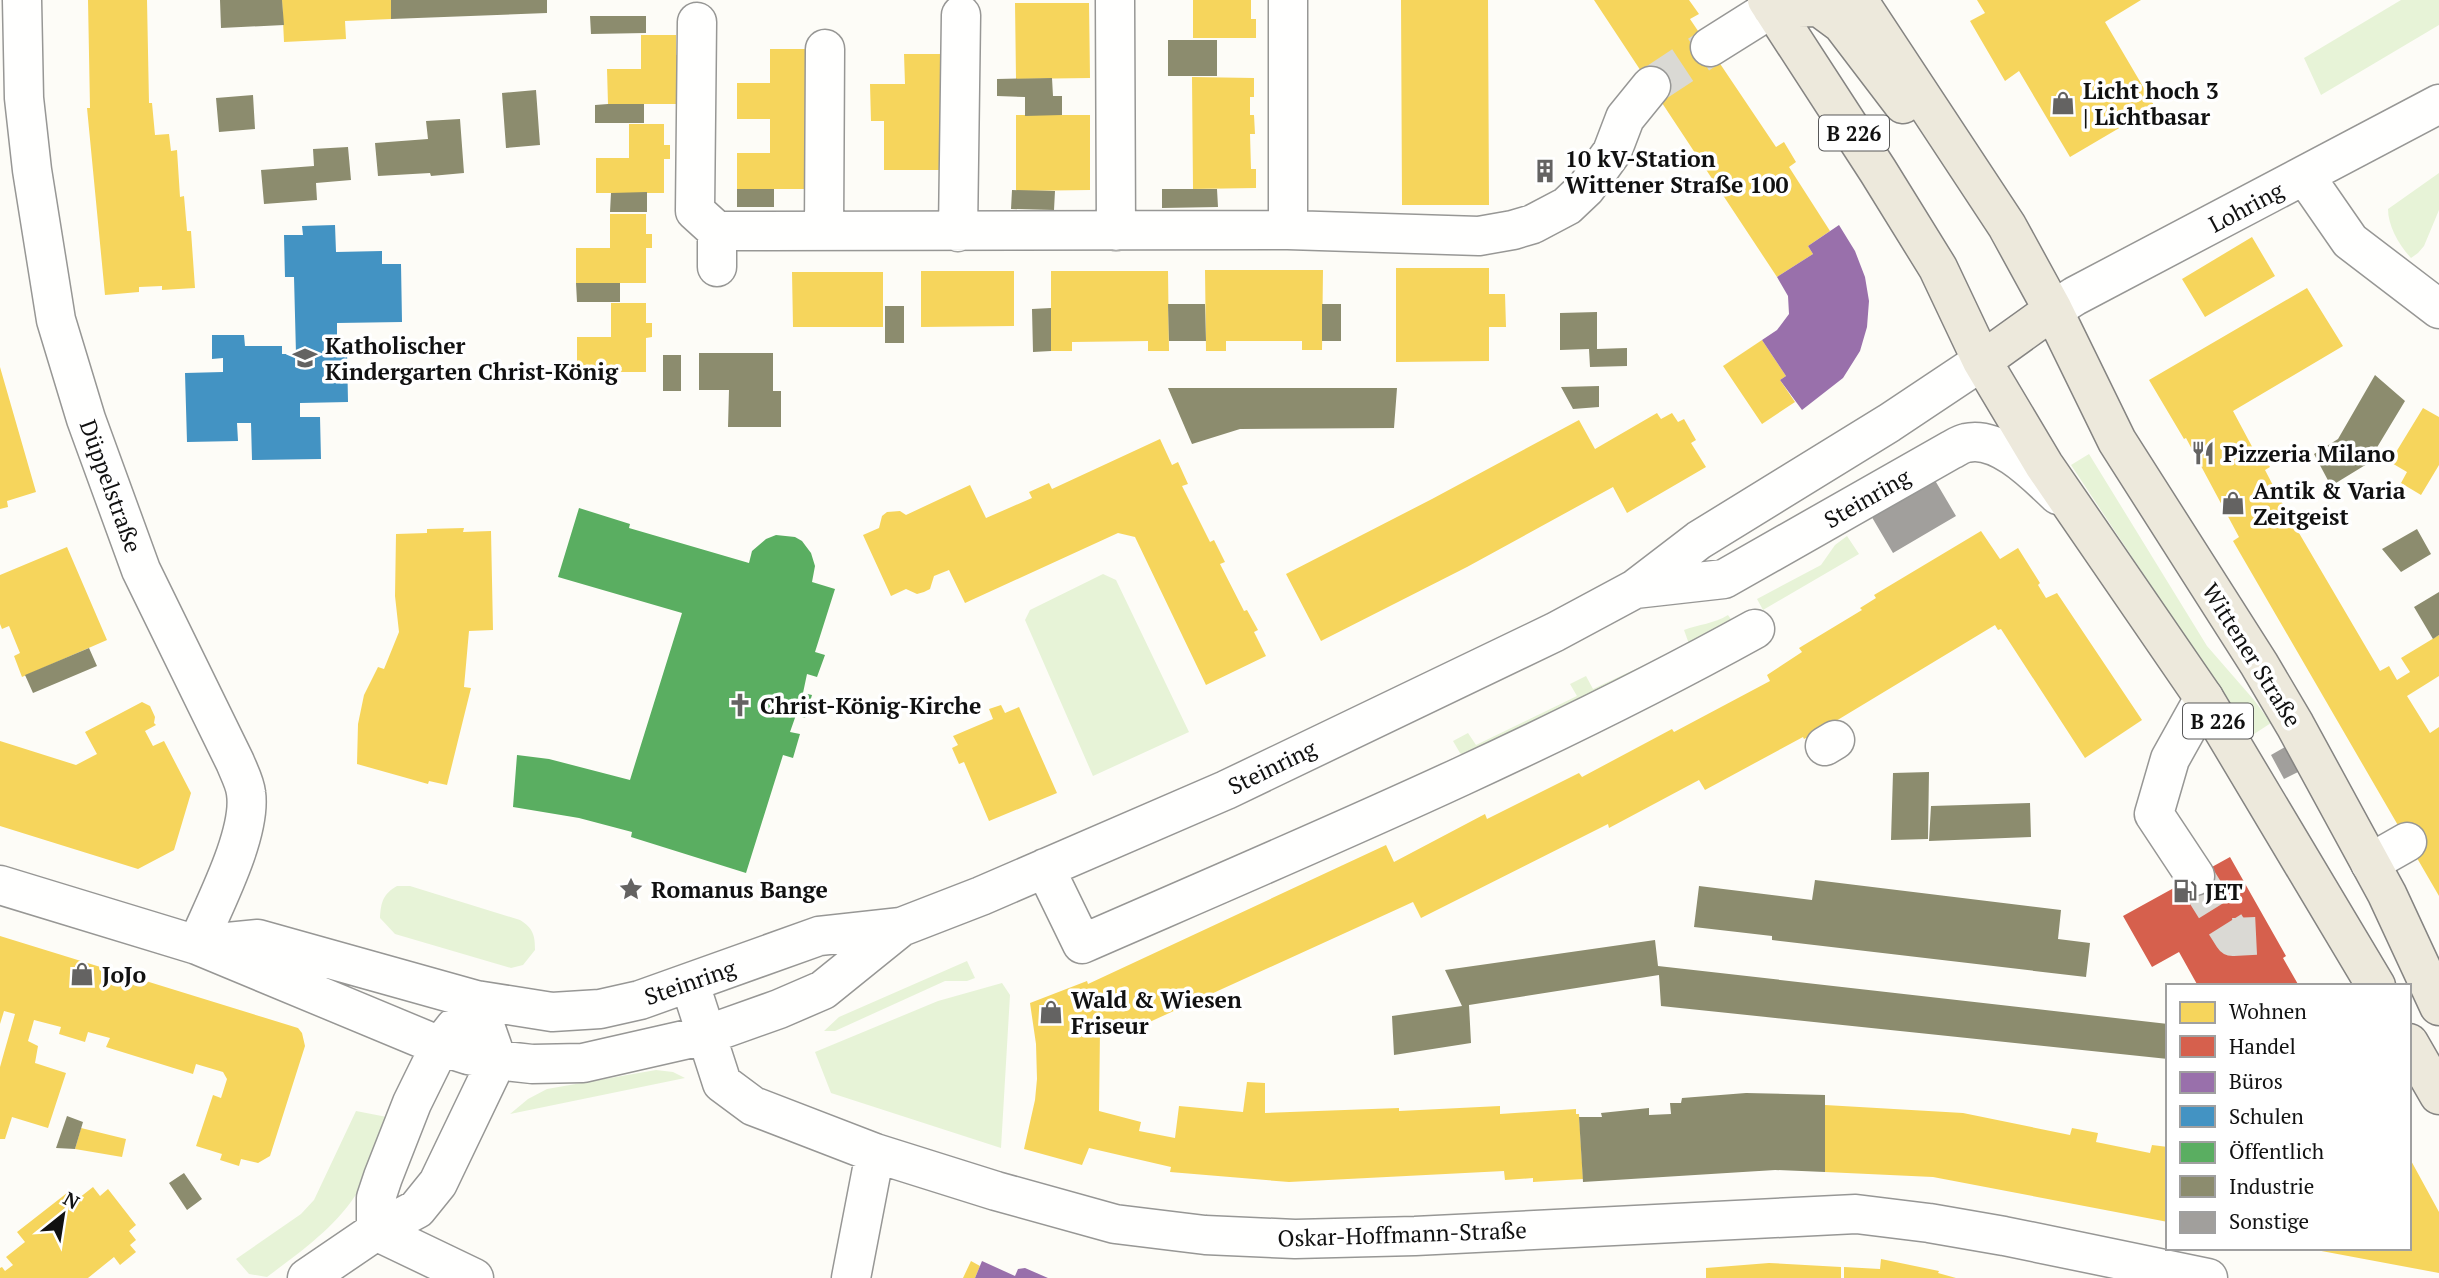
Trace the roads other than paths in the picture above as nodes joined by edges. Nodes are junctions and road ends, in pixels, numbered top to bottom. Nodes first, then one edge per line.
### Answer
1 (22, 0) edge
2 (1115, 0) edge
3 (1288, 0) edge
4 (1858, 0) edge
5 (1770, 4) edge
6 (961, 15) dead end
7 (697, 22) dead end
8 (1710, 47) tunnel mouth
9 (825, 49) dead end
10 (11, 65) edge
11 (1651, 86) tunnel mouth
12 (2439, 104) edge
13 (1956, 147) junction
14 (2305, 176) junction
15 (1288, 230) junction
16 (824, 231) junction
17 (958, 232) junction
18 (1116, 232) junction
19 (2436, 294) edge
20 (2053, 310) junction
21 (1982, 361) junction
22 (2080, 516) junction
23 (1635, 589) junction
24 (1755, 629) dead end
25 (2204, 698) junction
26 (2407, 842) dead end
27 (2370, 863) junction
28 (1045, 869) junction
29 (2195, 876) tunnel mouth
30 (0, 885) edge
31 (901, 927) junction
32 (197, 945) junction
33 (690, 984) junction
34 (2375, 984) edge
35 (476, 1000) junction
36 (2439, 1006) edge
37 (706, 1035) junction
38 (440, 1046) junction
39 (2411, 1047) edge
40 (497, 1060) junction
41 (2439, 1096) edge
42 (875, 1153) junction
43 (376, 1231) junction
44 (307, 1278) edge
45 (474, 1278) edge
46 (850, 1278) edge
47 (2207, 1278) edge

1 - 10 street, Düppelstraße
2 - 18 street
3 - 15 street
4 - 13 main road, Wittener Straße / B 226
5 - 8 street
5 - 13 main road, Wittener Straße
5 - 21 main road, B 226
6 - 17 street
7 - 16 street
9 - 16 street
10 - 32 street, Düppelstraße
11 - 15 street
12 - 14 street, Lohring
13 - 20 main road, Wittener Straße / B 226
14 - 19 street
14 - 20 street, Lohring
15 - 18 street
16 - 17 street
17 - 18 street
20 - 21 main road
20 - 27 main road, Wittener Straße / B 226
21 - 22 main road, B 226
21 - 23 street, Steinring
22 - 23 street, Steinring
22 - 25 main road, B 226
23 - 28 street, Steinring
24 - 28 street
25 - 29 street
25 - 34 main road, B 226
26 - 27 street
27 - 36 main road, Wittener Straße / B 226
28 - 31 street, Steinring
30 - 32 street
31 - 33 street, Steinring
31 - 37 street, Steinring
32 - 35 street
32 - 38 street
33 - 35 street, Steinring
33 - 37 street, Oskar-Hoffmann-Straße
35 - 38 street
35 - 40 street
37 - 40 street, Steinring
37 - 42 street, Oskar-Hoffmann-Straße
38 - 40 street, Steinring
38 - 43 street
39 - 41 main road
40 - 43 street
42 - 46 street
42 - 47 street, Oskar-Hoffmann-Straße
43 - 44 street
43 - 45 street

